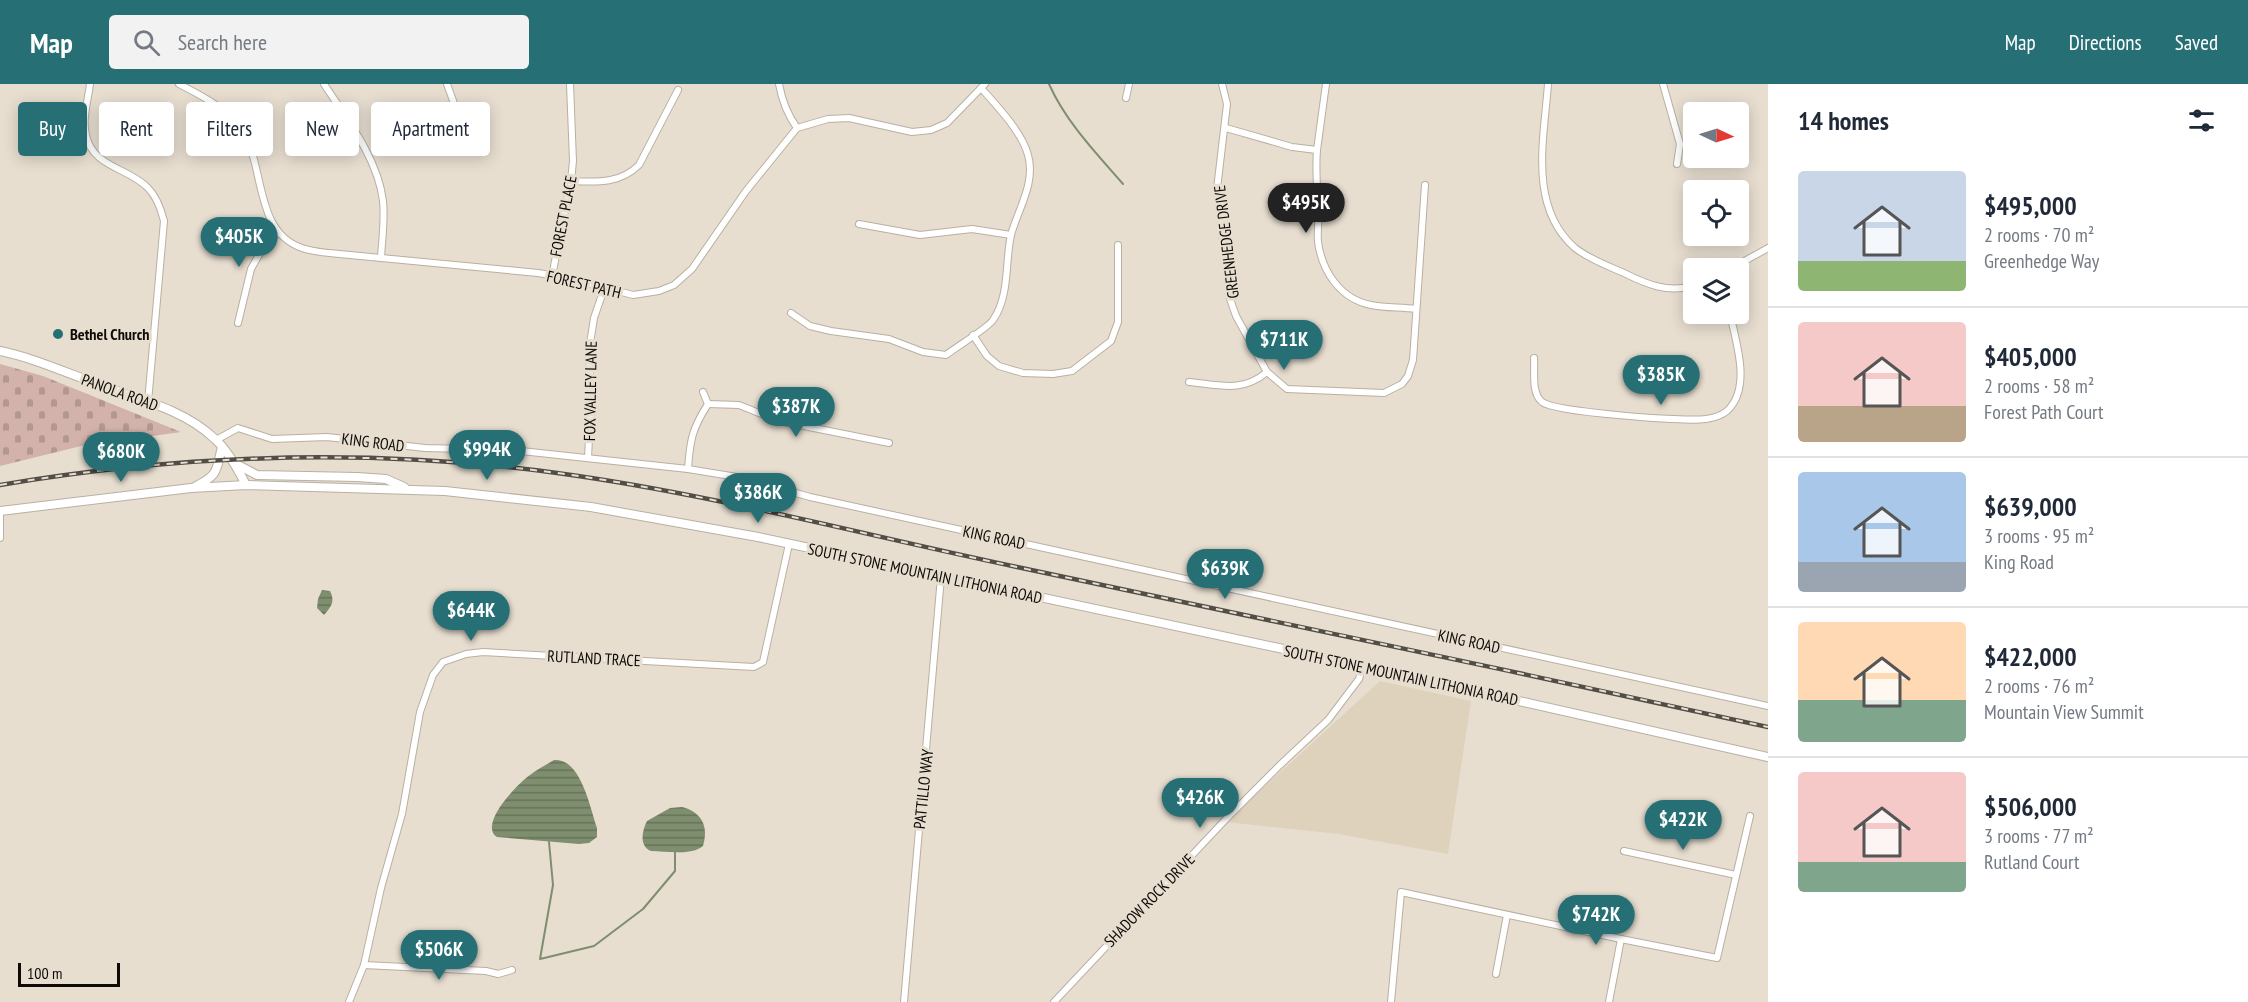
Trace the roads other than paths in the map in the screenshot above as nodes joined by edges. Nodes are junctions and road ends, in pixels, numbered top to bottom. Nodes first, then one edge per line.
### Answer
1 (90, 84) edge
2 (179, 84) edge
3 (324, 84) edge
4 (447, 84) edge
5 (570, 84) edge
6 (779, 84) edge
7 (1129, 84) edge
8 (1222, 84) edge
9 (1326, 84) edge
10 (1548, 84) edge
11 (1663, 84) edge
12 (983, 86) edge
13 (678, 90) dead end
14 (1126, 98) dead end
15 (453, 102) edge
16 (797, 128) junction
17 (1226, 128) junction
18 (1317, 150) junction
19 (1677, 164) dead end
20 (572, 181) junction
21 (1425, 185) dead end
22 (859, 224) dead end
23 (278, 232) junction
24 (1011, 235) junction
25 (1118, 245) dead end
26 (1768, 248) edge
27 (381, 258) junction
28 (1749, 258) edge
29 (552, 276) junction
30 (1683, 288) edge
31 (604, 289) junction
32 (1416, 309) junction
33 (791, 313) dead end
34 (238, 323) dead end
35 (1732, 324) edge
36 (972, 335) junction
37 (0, 351) edge
38 (1534, 358) dead end
39 (1267, 372) junction
40 (1189, 382) dead end
41 (703, 392) dead end
42 (148, 402) junction
43 (708, 404) junction
44 (219, 443) junction
45 (889, 443) dead end
46 (588, 459) junction
47 (233, 463) junction
48 (688, 469) junction
49 (246, 485) junction
50 (191, 488) junction
51 (410, 489) junction
52 (0, 511) edge
53 (0, 538) edge
54 (789, 544) junction
55 (941, 577) junction
56 (1363, 666) junction
57 (1768, 706) edge
58 (1768, 757) edge
59 (1750, 816) dead end
60 (1624, 851) dead end
61 (1736, 875) junction
62 (1507, 915) junction
63 (1621, 939) junction
64 (364, 965) junction
65 (512, 970) dead end
66 (1496, 974) dead end
67 (350, 1002) edge
68 (904, 1002) edge
69 (1054, 1002) edge
70 (1391, 1002) edge
71 (1609, 1002) edge

1 - 42 street
2 - 23 street, FOREST PATH
3 - 27 street
4 - 15 street
5 - 20 street, FOREST PLACE
6 - 16 street
7 - 14 street
8 - 17 street, GREENHEDGE DRIVE
9 - 18 street
10 - 30 street
11 - 19 street
12 - 16 street
12 - 24 street
13 - 20 street
16 - 31 street, FOREST PATH
17 - 18 street
17 - 39 street, GREENHEDGE DRIVE
18 - 32 street
20 - 29 street, FOREST PLACE
21 - 32 street, GREENHEDGE DRIVE
22 - 24 street
23 - 27 street, FOREST PATH
23 - 34 street
24 - 36 street
25 - 36 street
26 - 28 street
27 - 29 street, FOREST PATH
29 - 31 street, FOREST PATH
31 - 46 street, FOX VALLEY LANE
32 - 39 street, GREENHEDGE DRIVE
33 - 36 street
35 - 38 street
37 - 42 main road, PANOLA ROAD
39 - 40 street
41 - 43 street
42 - 44 main road, PANOLA ROAD
43 - 45 street
43 - 48 street
44 - 46 street, KING ROAD
44 - 47 main road, PANOLA ROAD
44 - 50 main road
46 - 48 street, KING ROAD
47 - 49 main road, PANOLA ROAD
47 - 51 main road
48 - 57 street, KING ROAD
49 - 50 main road, SOUTH STONE MOUNTAIN LITHONIA ROAD
49 - 51 main road, SOUTH STONE MOUNTAIN LITHONIA ROAD
50 - 52 main road, SOUTH STONE MOUNTAIN LITHONIA ROAD
51 - 54 main road, SOUTH STONE MOUNTAIN LITHONIA ROAD
52 - 53 street
54 - 55 main road, SOUTH STONE MOUNTAIN LITHONIA ROAD
54 - 64 street, RUTLAND TRACE
55 - 56 main road, SOUTH STONE MOUNTAIN LITHONIA ROAD
55 - 68 street, PATTILLO WAY
56 - 58 main road, SOUTH STONE MOUNTAIN LITHONIA ROAD
56 - 69 street, SHADOW ROCK DRIVE
59 - 61 street
60 - 61 street
61 - 63 street
62 - 63 street
62 - 66 street
62 - 70 street
63 - 71 street
64 - 65 street
64 - 67 street, RUTLAND TRACE

